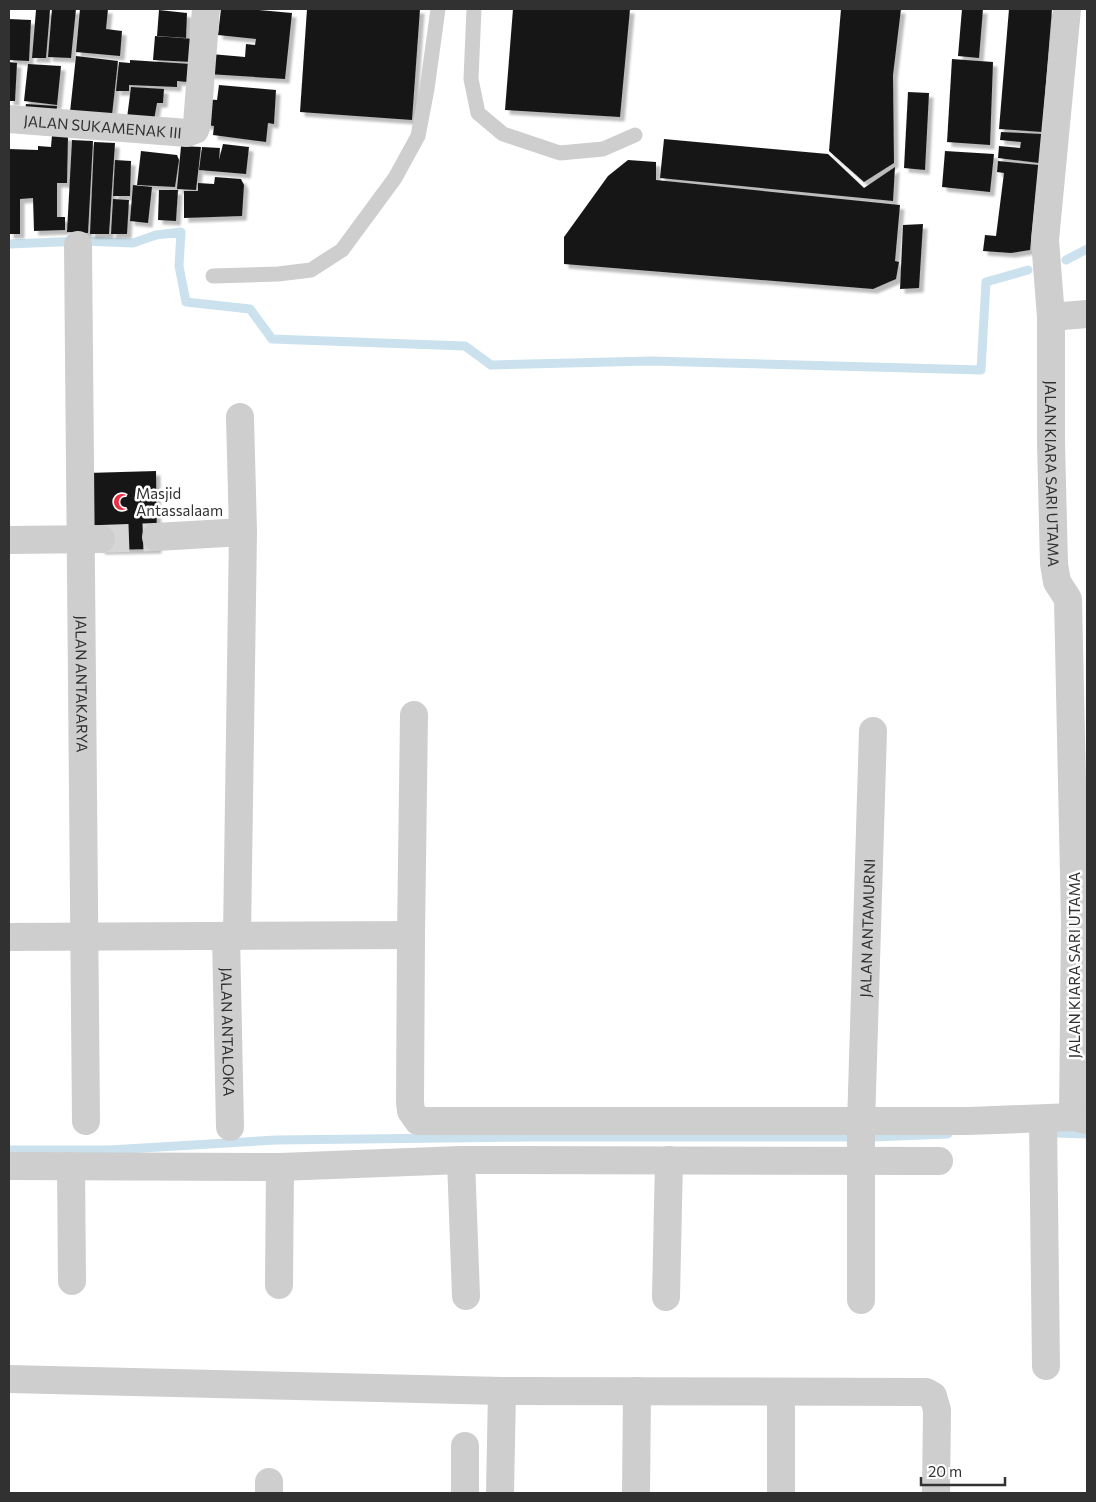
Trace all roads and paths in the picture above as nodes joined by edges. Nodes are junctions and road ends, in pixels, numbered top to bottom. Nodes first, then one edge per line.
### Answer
1 (206, 9) edge
2 (438, 9) edge
3 (474, 9) edge
4 (1067, 9) edge
5 (9, 119) edge
6 (635, 134) dead end
7 (78, 245) dead end
8 (213, 276) dead end
9 (1087, 314) edge
10 (1051, 317) junction
11 (240, 418) dead end
12 (243, 532) junction
13 (156, 537) tunnel mouth
14 (90, 538) junction
15 (9, 540) edge
16 (1078, 599) edge
17 (414, 714) dead end
18 (873, 731) dead end
19 (1081, 921) edge
20 (410, 935) junction
21 (231, 936) junction
22 (9, 937) edge
23 (84, 938) junction
24 (1043, 1119) junction
25 (1080, 1119) edge
26 (86, 1121) dead end
27 (230, 1127) dead end
28 (861, 1136) junction
29 (461, 1160) junction
30 (668, 1160) junction
31 (939, 1161) dead end
32 (9, 1166) edge
33 (71, 1166) junction
34 (280, 1167) junction
35 (72, 1281) dead end
36 (279, 1285) dead end
37 (466, 1296) dead end
38 (666, 1297) dead end
39 (861, 1300) dead end
40 (1046, 1366) dead end
41 (9, 1379) edge
42 (502, 1391) junction
43 (637, 1392) junction
44 (781, 1392) junction
45 (465, 1446) dead end
46 (466, 1493) edge
47 (500, 1493) edge
48 (636, 1493) edge
49 (781, 1493) edge
50 (936, 1493) edge

1 - 5 street, JALAN SUKAMENAK III
2 - 8 lane
3 - 6 lane
4 - 10 street, JALAN KIARA SARI UTAMA
7 - 14 street, JALAN ANTAKARYA
9 - 10 street
10 - 16 street, JALAN KIARA SARI UTAMA
11 - 12 street, JALAN ANTALOKA
12 - 13 street
12 - 21 street, JALAN ANTALOKA
14 - 15 street
14 - 23 street, JALAN ANTAKARYA
16 - 19 street, JALAN KIARA SARI UTAMA
17 - 20 street
18 - 28 street, JALAN ANTAMURNI
19 - 25 street, JALAN KIARA SARI UTAMA
20 - 21 street
20 - 28 street
21 - 23 street
21 - 27 street, JALAN ANTALOKA
22 - 23 street
23 - 26 street, JALAN ANTAKARYA
24 - 25 street
24 - 28 street
24 - 40 street
28 - 30 street
28 - 31 street
28 - 39 street, JALAN ANTAMURNI
29 - 30 street
29 - 34 street
29 - 37 street
30 - 38 street
32 - 33 street
33 - 34 street
33 - 35 street
34 - 36 street
41 - 42 street
42 - 43 street
42 - 47 street
43 - 44 street
43 - 48 street
44 - 49 street
44 - 50 street
45 - 46 street

